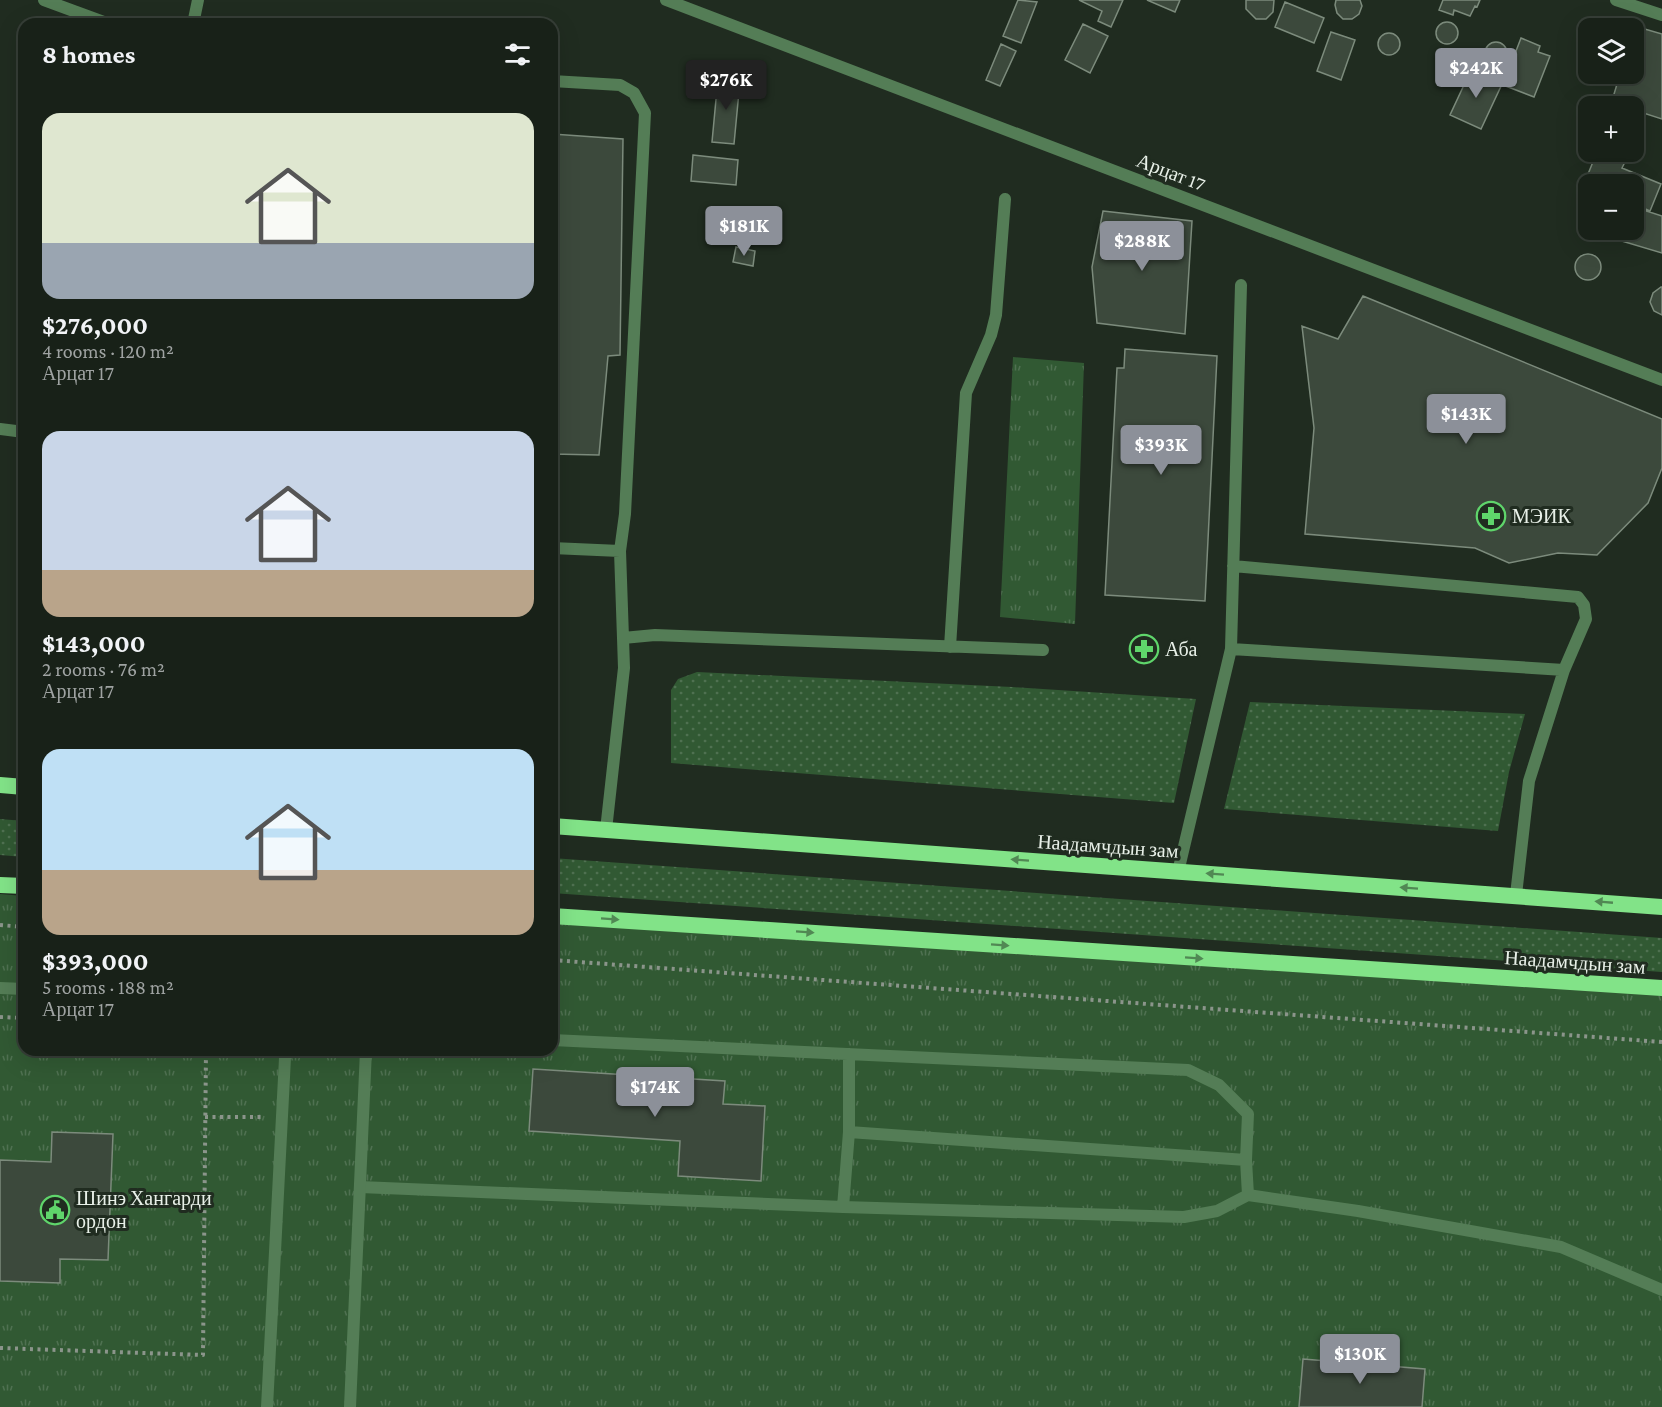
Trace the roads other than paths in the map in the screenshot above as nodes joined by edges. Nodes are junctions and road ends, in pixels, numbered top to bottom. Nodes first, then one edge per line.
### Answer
1 (44, 0) edge
2 (198, 0) edge
3 (666, 0) edge
4 (1616, 0) edge
5 (1662, 15) edge
6 (94, 18) edge
7 (194, 18) edge
8 (558, 81) edge
9 (1005, 200) dead end
10 (1241, 285) dead end
11 (1662, 380) edge
12 (0, 429) edge
13 (18, 431) edge
14 (558, 548) edge
15 (620, 551) junction
16 (1233, 566) junction
17 (623, 638) junction
18 (950, 647) junction
19 (1231, 649) junction
20 (1043, 650) dead end
21 (1564, 670) junction
22 (1, 783) edge
23 (18, 786) edge
24 (558, 826) edge
25 (606, 830) junction
26 (1178, 872) junction
27 (0, 885) edge
28 (18, 886) edge
29 (1516, 895) junction
30 (1662, 907) edge
31 (558, 916) edge
32 (0, 988) edge
33 (1662, 988) edge
34 (18, 989) edge
35 (558, 1040) edge
36 (849, 1054) junction
37 (284, 1056) edge
38 (366, 1056) edge
39 (849, 1132) junction
40 (1246, 1160) junction
41 (360, 1187) junction
42 (1248, 1195) junction
43 (843, 1207) junction
44 (1662, 1290) edge
45 (267, 1407) edge
46 (350, 1407) edge

1 - 6 street
2 - 7 street
3 - 11 street, Арцат 17
4 - 5 street
8 - 15 street
9 - 18 street
10 - 16 street
12 - 13 street
14 - 15 street
15 - 17 street
16 - 19 street
16 - 21 street
17 - 18 street
17 - 25 street
18 - 20 street
19 - 21 street
19 - 26 street
21 - 29 street
22 - 23 highway
24 - 25 highway, Наадамчдын зам
26 -> 25 highway, Наадамчдын зам
29 -> 26 highway, Наадамчдын зам
27 - 28 highway
30 -> 29 highway, Наадамчдын зам
31 -> 33 highway, Наадамчдын зам
32 - 34 street
35 - 36 street
36 - 39 street
36 - 40 street
37 - 45 street
38 - 41 street
39 - 40 street
39 - 43 street
40 - 42 street
41 - 43 street
41 - 46 street
42 - 43 street
42 - 44 street

